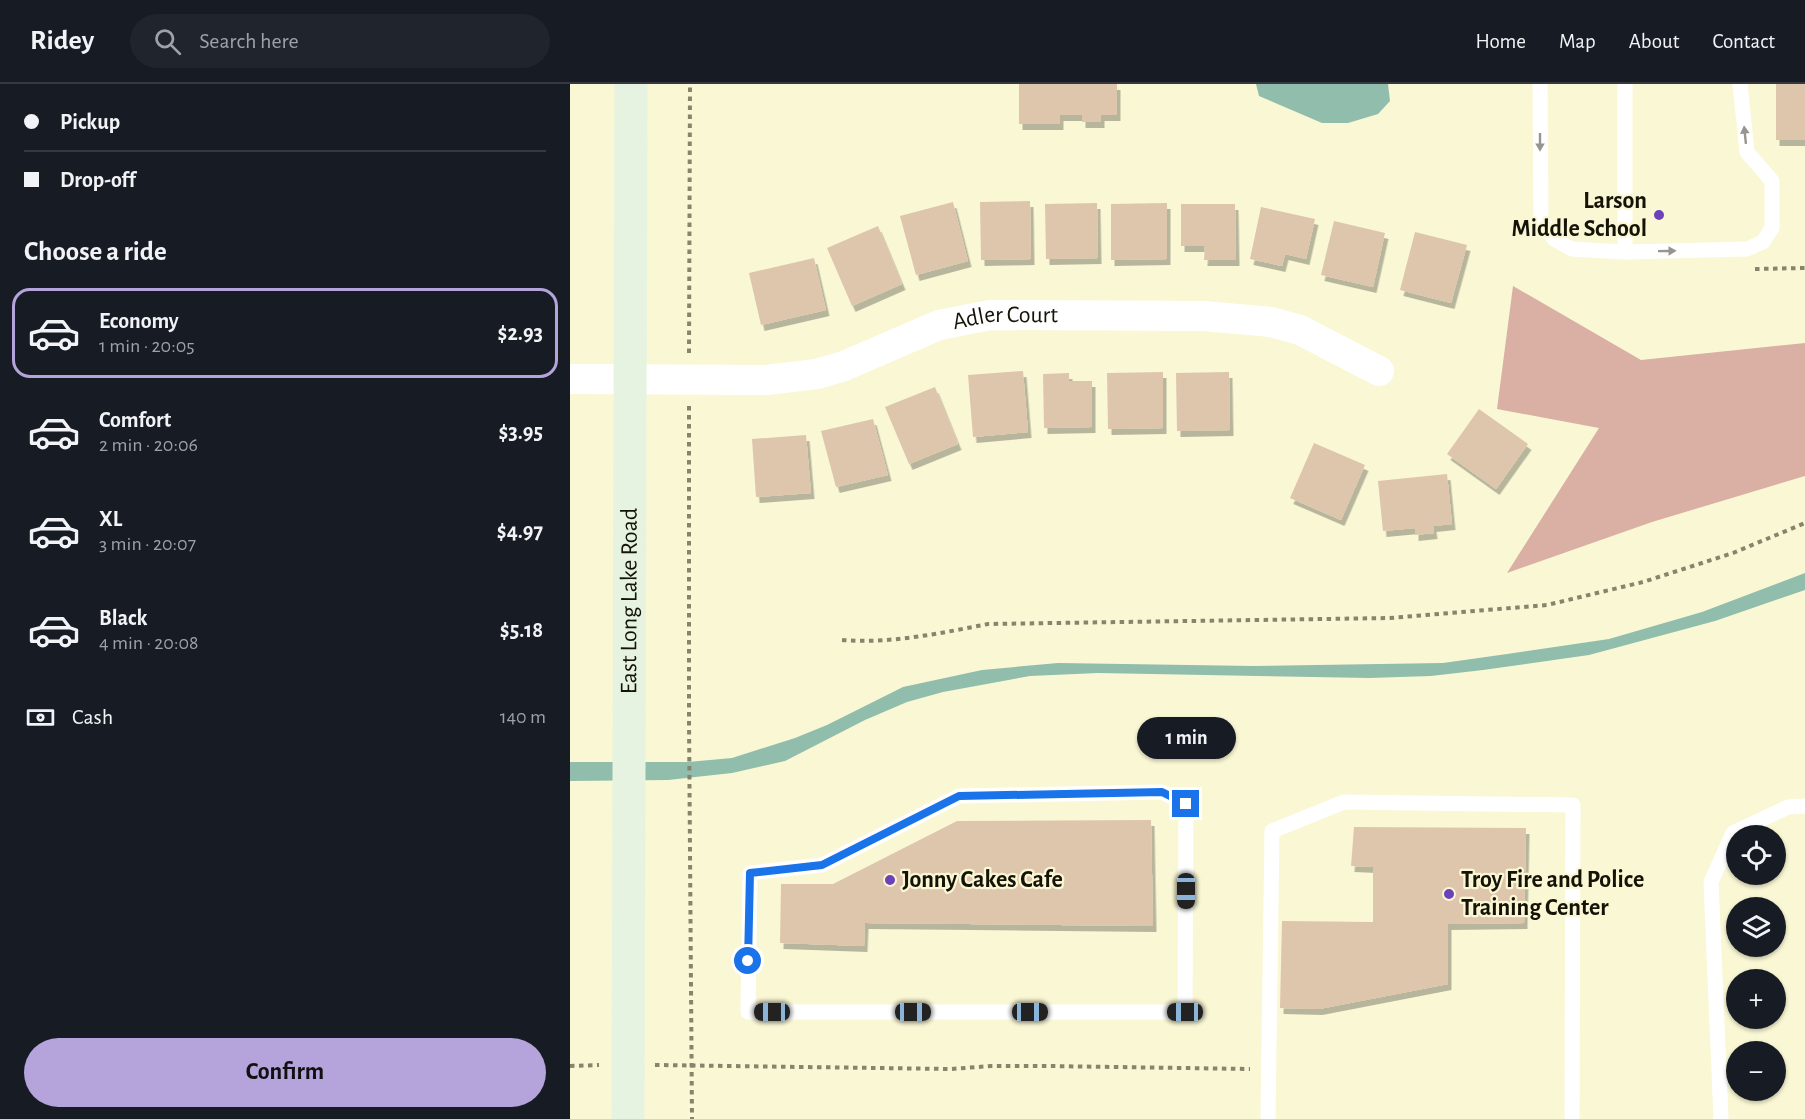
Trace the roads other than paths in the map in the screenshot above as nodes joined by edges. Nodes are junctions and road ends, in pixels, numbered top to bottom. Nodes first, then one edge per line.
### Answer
1 (631, 84) edge
2 (1540, 84) edge
3 (1625, 84) edge
4 (1740, 84) edge
5 (1625, 252) junction
6 (1378, 371) dead end
7 (570, 379) edge
8 (630, 379) junction
9 (1805, 806) edge
10 (750, 873) joint
11 (628, 1119) edge
12 (1268, 1119) edge
13 (1572, 1119) edge
14 (1721, 1119) edge

1 - 8 main road, East Long Lake Road
2 -> 5 lane
3 - 5 lane
5 -> 4 lane
6 - 8 street, Adler Court
7 - 8 street, Adler Court
8 - 11 main road, East Long Lake Road
9 - 14 lane
10 - 10 lane
12 - 13 lane

